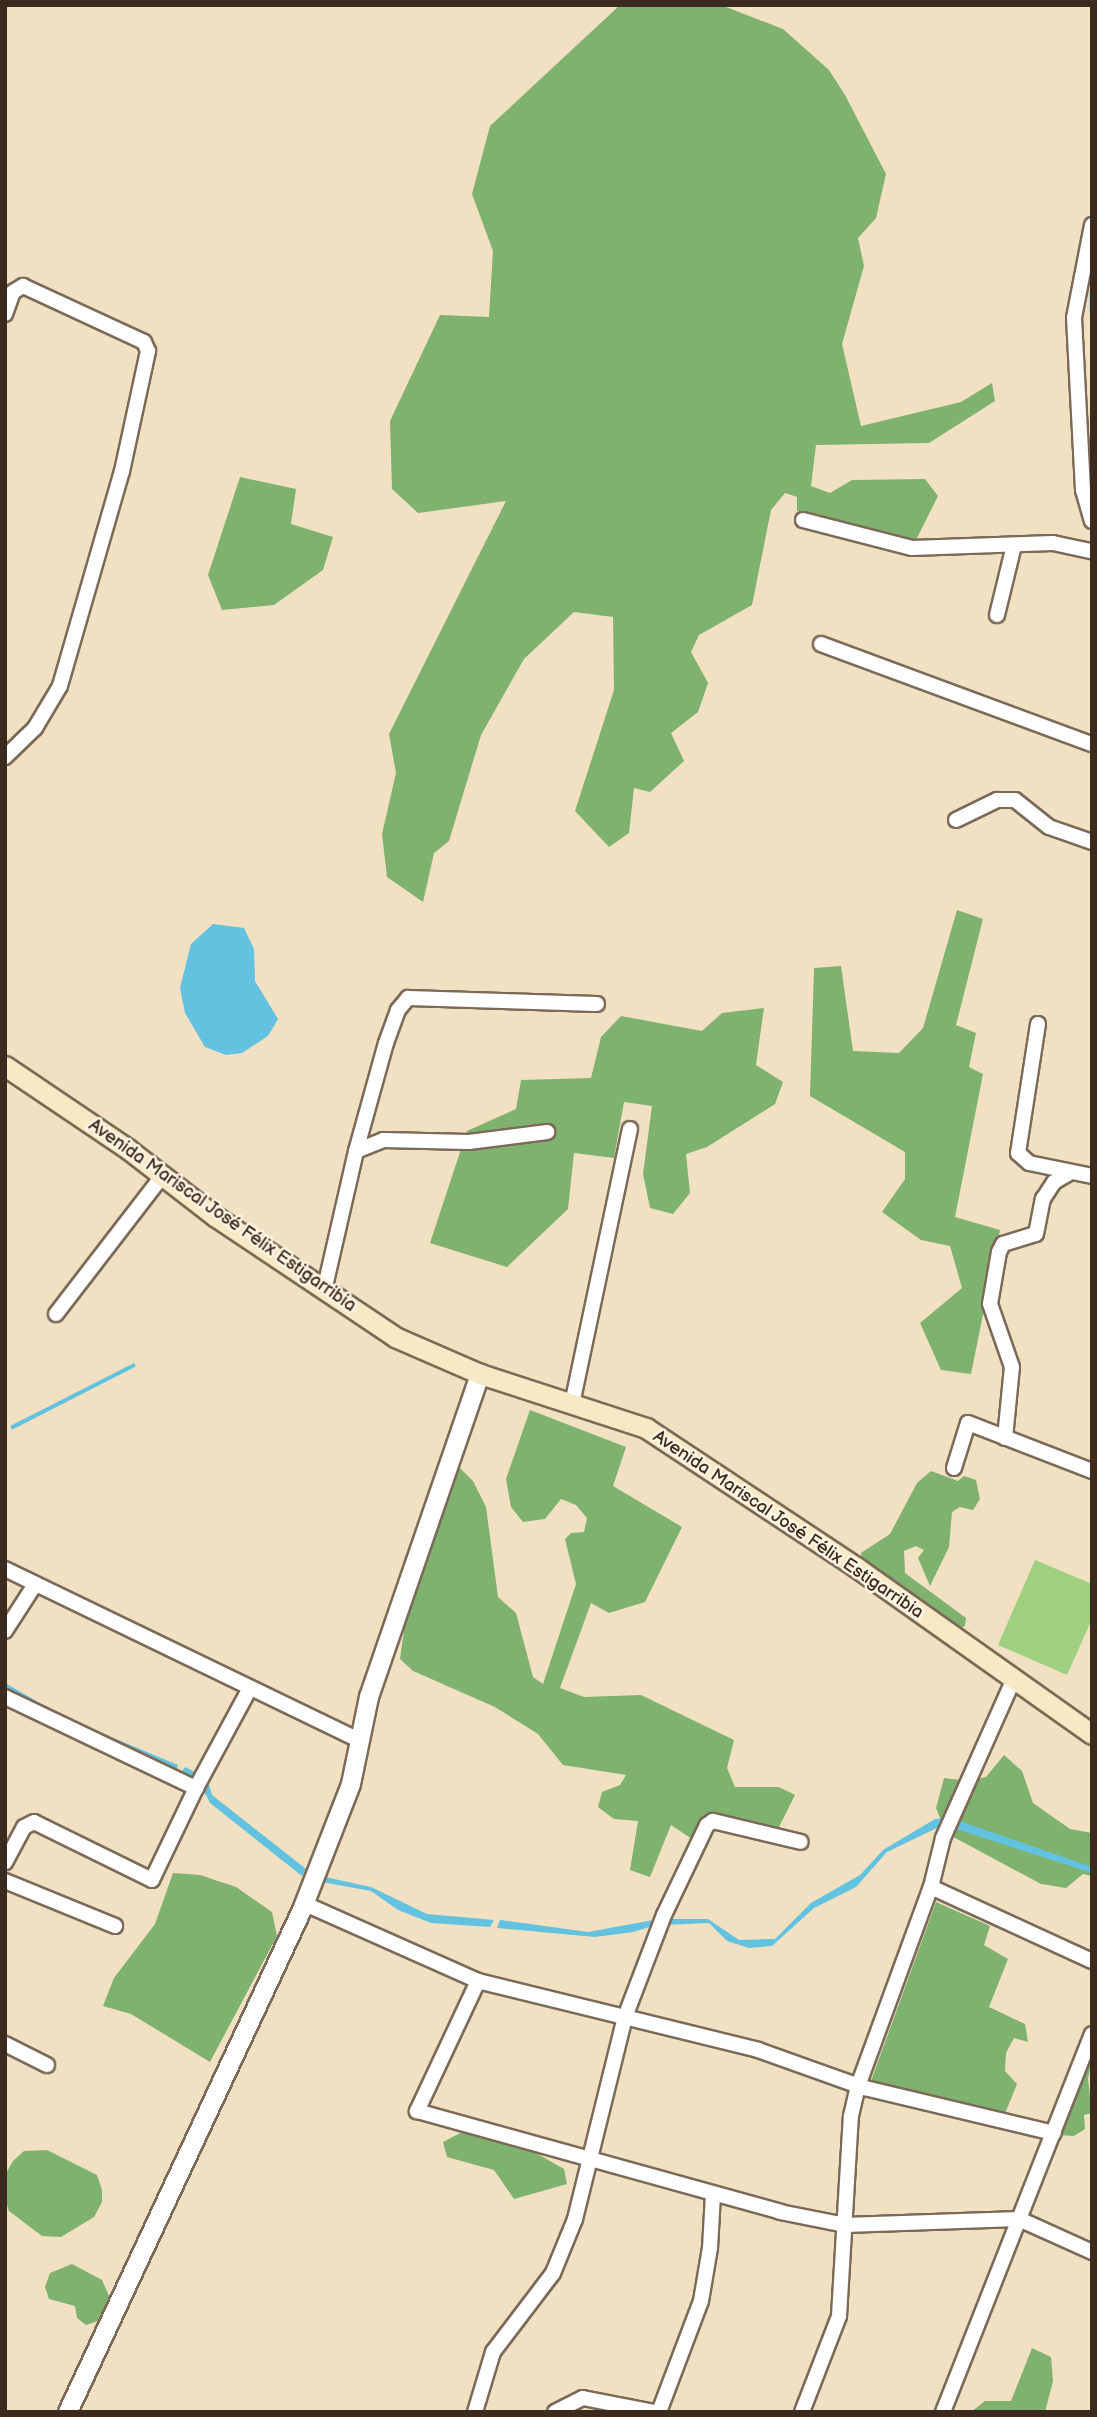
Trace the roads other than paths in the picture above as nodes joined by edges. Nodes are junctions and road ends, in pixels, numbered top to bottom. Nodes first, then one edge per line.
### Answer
1 (1092, 225) edge
2 (5, 313) edge
3 (803, 520) dead end
4 (1092, 521) edge
5 (1014, 545) junction
6 (1092, 551) edge
7 (997, 615) dead end
8 (821, 644) dead end
9 (1092, 744) edge
10 (5, 757) edge
11 (956, 820) dead end
12 (1092, 842) edge
13 (597, 1004) dead end
14 (1038, 1024) dead end
15 (5, 1066) edge
16 (630, 1129) dead end
17 (547, 1132) dead end
18 (356, 1151) junction
19 (1071, 1172) junction
20 (163, 1175) junction
21 (1092, 1176) edge
22 (324, 1292) junction
23 (56, 1314) dead end
24 (480, 1374) junction
25 (572, 1404) junction
26 (1005, 1438) junction
27 (954, 1468) dead end
28 (1092, 1471) edge
29 (5, 1569) edge
30 (34, 1586) junction
31 (5, 1631) edge
32 (1013, 1681) junction
33 (249, 1690) junction
34 (5, 1697) edge
35 (1092, 1734) edge
36 (360, 1741) junction
37 (200, 1780) junction
38 (801, 1842) dead end
39 (5, 1863) edge
40 (5, 1881) edge
41 (931, 1887) junction
42 (304, 1904) junction
43 (115, 1926) dead end
44 (1092, 1961) edge
45 (478, 1981) junction
46 (625, 2017) junction
47 (1092, 2034) edge
48 (5, 2044) edge
49 (47, 2065) dead end
50 (858, 2086) junction
51 (1054, 2133) junction
52 (587, 2157) junction
53 (713, 2194) junction
54 (1019, 2219) junction
55 (845, 2225) junction
56 (1092, 2252) edge
57 (72, 2410) edge
58 (475, 2412) edge
59 (555, 2412) edge
60 (654, 2412) edge
61 (659, 2412) edge
62 (802, 2412) edge
63 (943, 2412) edge

1 - 4 street
2 - 10 street
3 - 5 street
5 - 6 street
5 - 7 street
8 - 9 street
11 - 12 street
13 - 18 street
14 - 19 street
15 - 20 main road, Avenida Mariscal José Félix Estigarribia
16 - 25 street
17 - 18 street
18 - 22 street
19 - 21 street
19 - 26 street
20 - 22 main road, Avenida Mariscal José Félix Estigarribia
20 - 23 street
22 - 24 main road, Avenida Mariscal José Félix Estigarribia
24 - 25 main road, Avenida Mariscal José Félix Estigarribia
24 - 36 street
25 - 32 main road, Avenida Mariscal José Félix Estigarribia
26 - 27 street
26 - 28 street
29 - 30 street
30 - 31 street
30 - 33 street
32 - 35 main road, Avenida Mariscal José Félix Estigarribia
32 - 41 street
33 - 36 street
33 - 37 street
34 - 37 street
36 - 42 street
37 - 39 street
38 - 46 street
40 - 43 street
41 - 44 street
41 - 50 street
42 - 45 street
42 - 57 street
45 - 46 street
45 - 52 street
46 - 50 street
46 - 52 street
47 - 51 street
48 - 49 street
50 - 51 street
50 - 55 street
51 - 54 street
52 - 53 street
52 - 58 street
53 - 55 street
53 - 61 street
54 - 55 street
54 - 56 street
54 - 63 street
55 - 62 street
59 - 60 street

